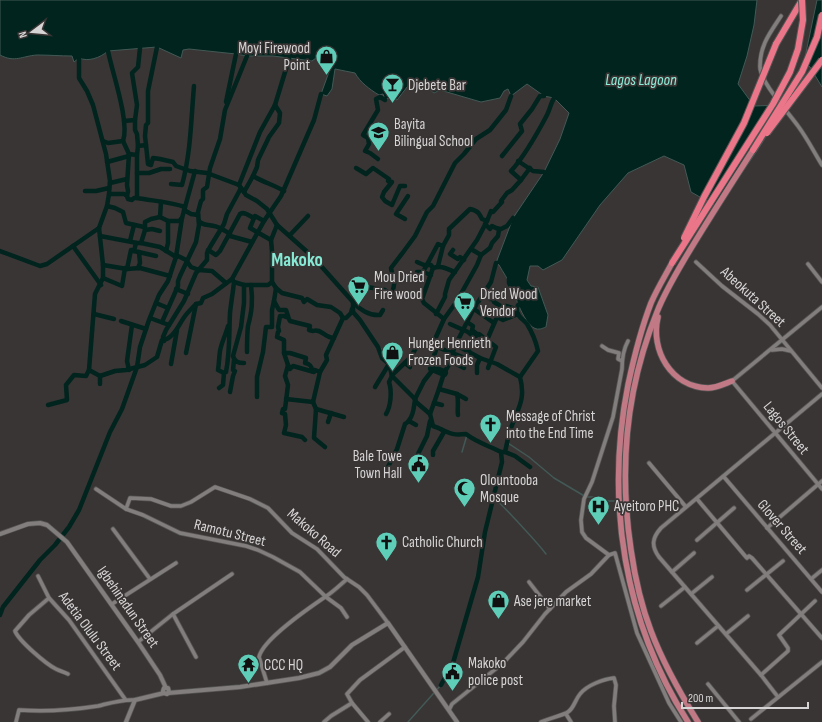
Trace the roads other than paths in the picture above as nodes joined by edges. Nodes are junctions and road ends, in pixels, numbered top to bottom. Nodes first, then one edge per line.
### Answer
1 (802, 0) edge
2 (822, 15) edge
3 (781, 16) dead end
4 (822, 60) edge
5 (753, 150) junction
6 (822, 165) edge
7 (696, 262) dead end
8 (672, 263) junction
9 (808, 264) dead end
10 (822, 282) edge
11 (663, 298) junction
12 (822, 306) edge
13 (782, 340) junction
14 (628, 341) dead end
15 (602, 346) dead end
16 (770, 350) junction
17 (792, 351) junction
18 (622, 361) junction
19 (732, 381) junction
20 (822, 388) edge
21 (822, 394) edge
22 (776, 434) junction
23 (649, 463) dead end
24 (724, 477) junction
25 (822, 481) edge
26 (818, 485) junction
27 (96, 489) dead end
28 (822, 490) edge
29 (697, 499) junction
30 (686, 508) junction
31 (734, 508) dead end
32 (126, 509) junction
33 (716, 523) junction
34 (113, 528) dead end
35 (767, 528) junction
36 (0, 534) edge
37 (696, 540) dead end
38 (694, 553) dead end
39 (609, 555) junction
40 (783, 561) dead end
41 (176, 563) dead end
42 (822, 570) edge
43 (672, 572) junction
44 (232, 574) dead end
45 (766, 575) junction
46 (38, 576) dead end
47 (712, 577) dead end
48 (150, 579) junction
49 (347, 579) junction
50 (811, 579) junction
51 (529, 582) dead end
52 (685, 587) junction
53 (747, 590) dead end
54 (822, 592) edge
55 (691, 594) junction
56 (326, 597) junction
57 (49, 598) junction
58 (815, 601) dead end
59 (112, 604) junction
60 (661, 606) dead end
61 (550, 609) junction
62 (174, 614) junction
63 (801, 614) junction
64 (748, 616) dead end
65 (347, 617) dead end
66 (388, 623) junction
67 (718, 626) junction
68 (726, 634) junction
69 (822, 638) edge
70 (138, 642) junction
71 (697, 643) dead end
72 (405, 647) junction
73 (196, 657) dead end
74 (822, 662) edge
75 (68, 674) dead end
76 (761, 675) junction
77 (267, 683) junction
78 (708, 684) dead end
79 (166, 693) junction
80 (778, 697) junction
81 (125, 699) junction
82 (135, 700) junction
83 (352, 703) junction
84 (449, 710) junction
85 (389, 714) dead end
86 (566, 714) junction
87 (751, 719) dead end
88 (16, 722) edge
89 (126, 722) edge
90 (324, 722) edge
91 (368, 722) edge
92 (380, 722) edge
93 (457, 722) edge
94 (541, 722) edge
95 (571, 722) edge
96 (615, 722) edge
97 (681, 722) edge
98 (688, 722) edge
99 (698, 722) edge
100 (739, 722) edge

1 - 8 highway, bridge
1 - 8 highway, bridge
2 - 5 highway, bridge
3 - 6 street
4 - 5 highway, bridge
5 - 11 main road
7 - 13 street, Abeokuta Street
8 - 98 main road
9 - 10 street
11 - 19 main road
11 - 99 main road
12 - 13 street
13 - 16 street
13 - 17 street, Abeokuta Street
14 - 18 street
15 - 18 street
16 - 17 street
16 - 19 street
17 - 20 street, Abeokuta Street
18 - 39 street
19 - 22 street, Lagos Street
21 - 22 street
22 - 24 street
22 - 26 street, Lagos Street
23 - 30 street
24 - 29 street
24 - 35 street, Glover Street
25 - 26 street
26 - 28 street, Lagos Street
26 - 35 street
27 - 32 street, Ramotu Street
29 - 30 street
29 - 33 street
30 - 43 street
31 - 33 street
32 - 49 street, Makoko Road
32 - 56 street, Ramotu Street
33 - 37 street
33 - 45 street
34 - 48 street
35 - 50 street, Glover Street
36 - 59 street, Igbehinadun Street
38 - 43 street
39 - 61 street
39 - 97 street
40 - 45 street
41 - 48 street
42 - 50 street
43 - 52 street
44 - 62 street
45 - 53 street
45 - 63 street
46 - 57 street, Adetia Olulu Street
47 - 55 street
48 - 59 street
49 - 56 street
49 - 66 street, Makoko Road
50 - 54 street, Glover Street
51 - 61 street
52 - 55 street
52 - 60 street
55 - 67 street
56 - 65 street, Ramotu Street
56 - 77 street
57 - 75 street
57 - 81 street, Adetia Olulu Street
58 - 63 street
59 - 70 street, Igbehinadun Street
61 - 84 street
62 - 70 street
62 - 73 street
63 - 69 street
63 - 76 street
64 - 68 street
66 - 72 street, Makoko Road
66 - 77 street
67 - 68 street
67 - 71 street
68 - 76 street
70 - 79 street, Igbehinadun Street
72 - 83 street
72 - 84 street, Makoko Road
74 - 80 street
76 - 80 street
77 - 79 street
78 - 100 street
79 - 82 street
80 - 87 street
81 - 82 street
81 - 88 street
82 - 89 street
83 - 90 street
83 - 91 street
84 - 93 street, Makoko Road
85 - 92 street
86 - 94 street
86 - 95 street
86 - 96 street

